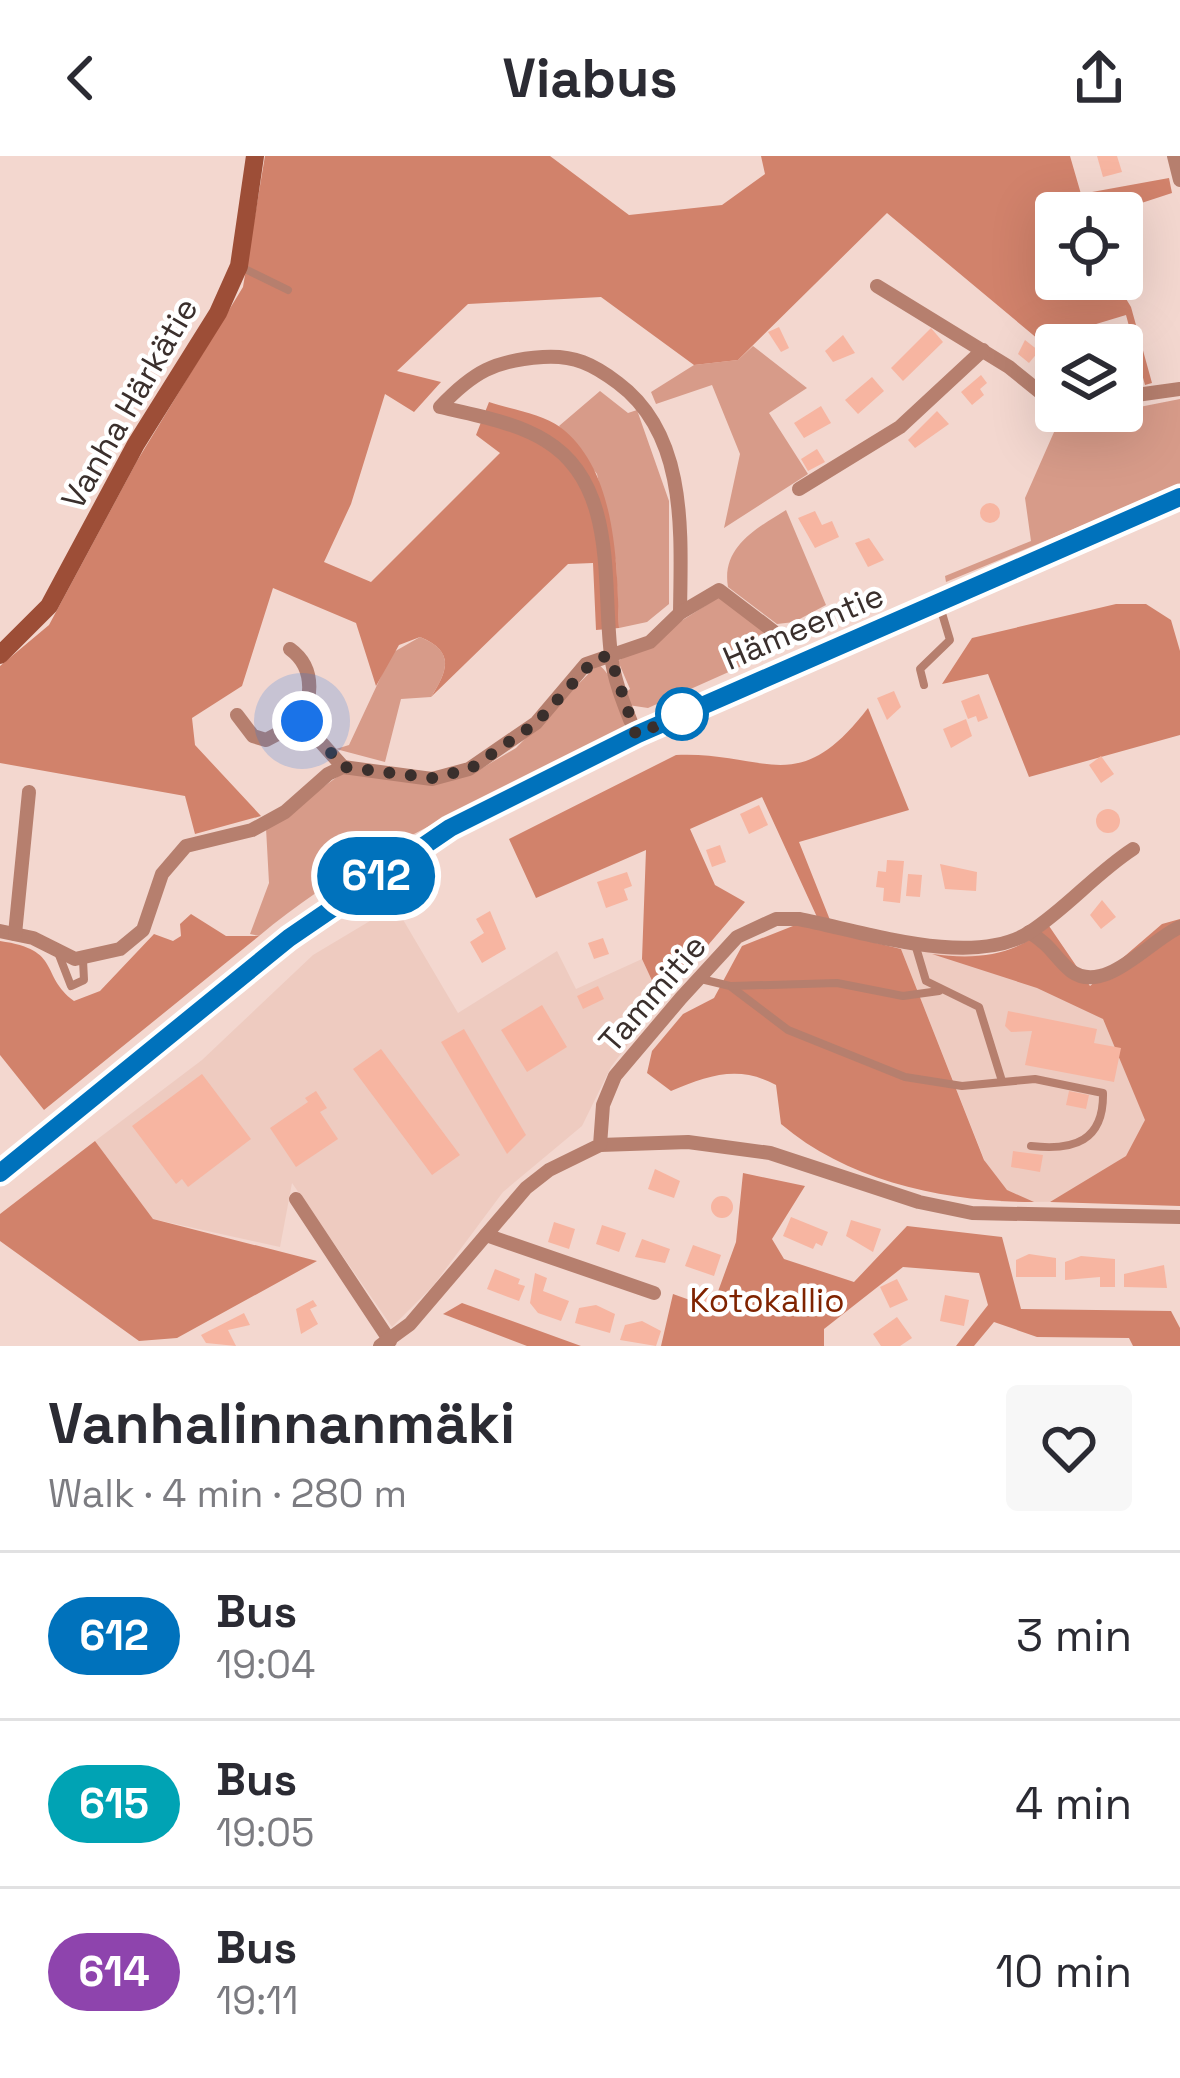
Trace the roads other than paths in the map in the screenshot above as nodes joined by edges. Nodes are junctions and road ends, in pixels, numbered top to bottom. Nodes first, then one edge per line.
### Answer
1 (255, 156) edge
2 (1174, 156) edge
3 (1180, 180) edge
4 (239, 266) junction
5 (877, 286) dead end
6 (288, 290) dead end
7 (983, 350) junction
8 (1035, 388) edge
9 (1180, 389) edge
10 (1143, 395) edge
11 (799, 489) dead end
12 (1180, 497) edge
13 (938, 603) junction
14 (680, 613) junction
15 (773, 631) dead end
16 (290, 649) dead end
17 (0, 655) edge
18 (610, 656) junction
19 (924, 685) dead end
20 (237, 715) dead end
21 (302, 721) junction
22 (636, 735) junction
23 (344, 767) junction
24 (29, 792) dead end
25 (1133, 849) dead end
26 (1180, 927) edge
27 (7, 932) edge
28 (1029, 932) junction
29 (914, 943) junction
30 (59, 955) junction
31 (83, 960) junction
32 (699, 978) junction
33 (730, 986) junction
34 (939, 991) junction
35 (1002, 1081) junction
36 (600, 1145) junction
37 (1031, 1147) dead end
38 (0, 1173) edge
39 (296, 1199) dead end
40 (1180, 1217) edge
41 (486, 1235) junction
42 (654, 1293) dead end
43 (385, 1343) edge

1 - 4 street, Vanha Härkätie
2 - 3 street
4 - 6 lane
4 - 17 street, Vanha Härkätie
5 - 7 street
7 - 8 street
7 - 11 street
9 - 10 street
12 - 13 highway, Hämeentie
13 - 19 lane
13 - 22 highway, Hämeentie
14 - 15 street
14 - 18 street
14 - 18 street
16 - 21 street
18 - 22 street
18 - 23 street
20 - 21 street
21 - 23 street
22 - 38 highway, Hämeentie
23 - 31 street
24 - 27 street
25 - 28 street, Tammitie
26 - 28 street
27 - 30 street
28 - 29 street, Tammitie
29 - 32 street, Tammitie
29 - 34 lane
30 - 31 street
30 - 31 lane
32 - 33 lane
32 - 36 street, Tammitie
33 - 34 lane
33 - 35 lane
34 - 35 lane
35 - 37 lane
36 - 40 street
36 - 41 street
39 - 43 street
41 - 42 street
41 - 43 street

